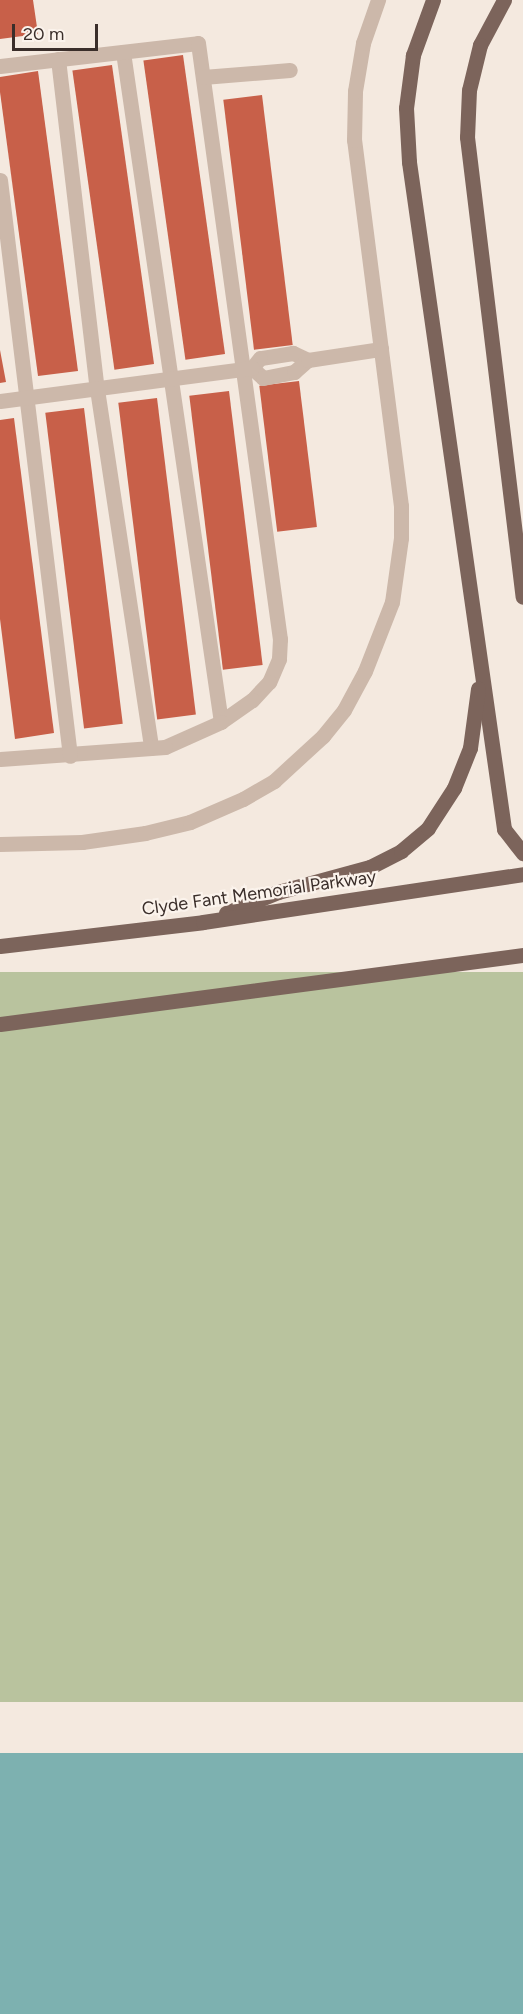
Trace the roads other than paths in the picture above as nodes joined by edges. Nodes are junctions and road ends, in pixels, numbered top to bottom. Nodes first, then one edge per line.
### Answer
1 (378, 0) edge
2 (433, 0) edge
3 (504, 0) edge
4 (123, 52) junction
5 (58, 59) junction
6 (0, 66) edge
7 (290, 70) dead end
8 (203, 77) junction
9 (0, 180) edge
10 (381, 349) junction
11 (247, 369) junction
12 (171, 379) junction
13 (98, 388) junction
14 (26, 397) junction
15 (0, 401) edge
16 (523, 597) edge
17 (480, 671) junction
18 (220, 722) junction
19 (151, 748) junction
20 (70, 756) junction
21 (0, 759) edge
22 (0, 844) edge
23 (523, 853) edge
24 (523, 874) edge
25 (203, 922) junction
26 (0, 946) edge
27 (523, 955) edge
28 (0, 1024) edge

1 - 10 street
2 - 17 main road
3 - 16 main road
4 - 5 street
4 - 8 street
4 - 12 street
5 - 6 street
5 - 13 street
7 - 8 street
8 - 11 street
9 - 14 street
10 - 11 street
10 - 22 street
11 - 12 street
11 - 18 street
12 - 13 street
12 - 18 street
13 - 14 street
13 - 19 street
14 - 15 street
14 - 20 street
17 - 23 main road
17 - 25 main road
18 - 19 street
19 - 20 street
20 - 21 street
24 - 25 main road, Clyde Fant Memorial Parkway
25 - 26 main road, Clyde Fant Memorial Parkway
27 - 28 main road

